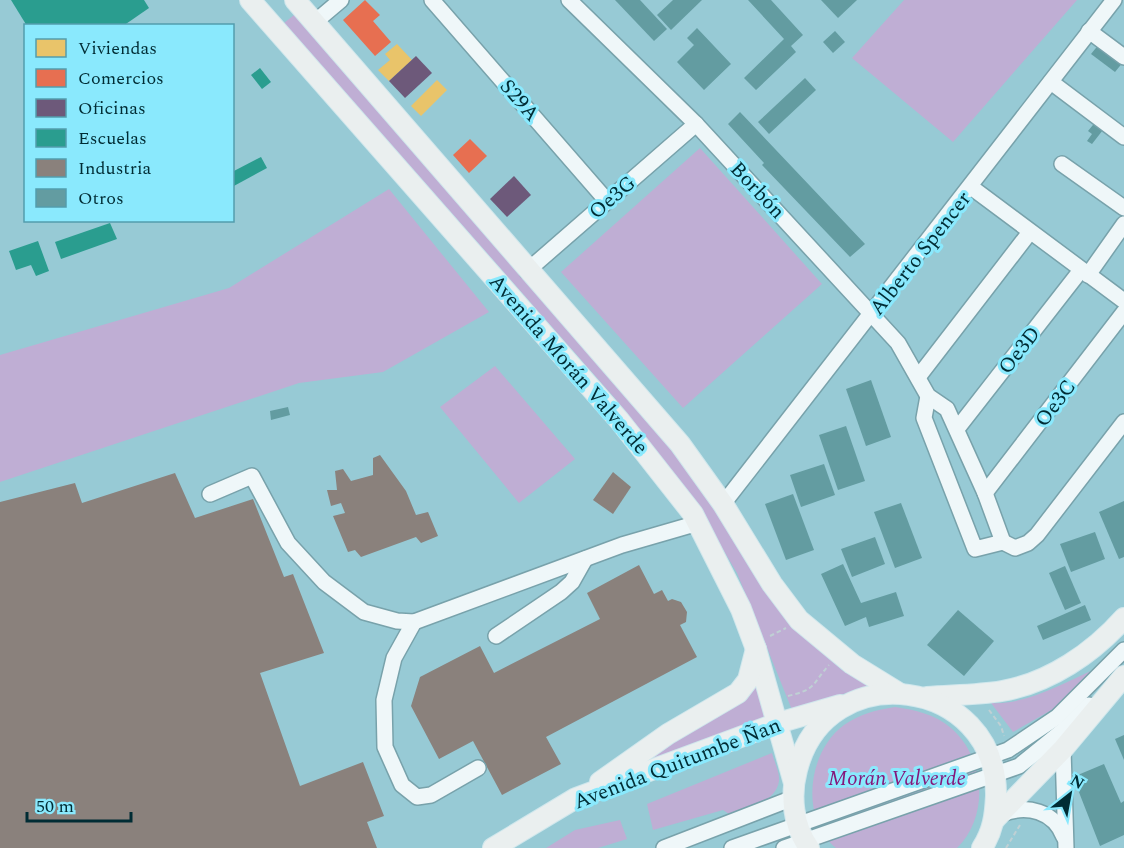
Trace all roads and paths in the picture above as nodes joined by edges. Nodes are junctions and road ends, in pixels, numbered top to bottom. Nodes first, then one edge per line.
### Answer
1 (250, 0) edge
2 (295, 0) edge
3 (341, 0) edge
4 (432, 0) edge
5 (569, 0) edge
6 (1114, 0) edge
7 (268, 22) junction
8 (315, 22) junction
9 (1089, 31) junction
10 (1124, 57) edge
11 (1051, 82) junction
12 (696, 124) junction
13 (1124, 136) edge
14 (1062, 164) dead end
15 (971, 187) junction
16 (608, 201) junction
17 (1124, 208) edge
18 (1124, 224) edge
19 (1030, 232) junction
20 (527, 271) junction
21 (1084, 273) junction
22 (1124, 302) edge
23 (1124, 312) edge
24 (872, 314) junction
25 (919, 376) junction
26 (928, 396) junction
27 (1124, 422) edge
28 (957, 429) junction
29 (985, 493) junction
30 (210, 494) dead end
31 (723, 504) junction
32 (698, 523) junction
33 (1003, 542) junction
34 (585, 559) junction
35 (1124, 618) edge
36 (414, 622) junction
37 (793, 624) dead end
38 (496, 636) dead end
39 (759, 644) junction
40 (1124, 650) edge
41 (839, 654) junction
42 (1124, 667) edge
43 (1124, 676) edge
44 (899, 693) junction
45 (868, 696) junction
46 (927, 697) junction
47 (772, 700) junction
48 (778, 723) junction
49 (1063, 749) junction
50 (993, 766) junction
51 (478, 768) dead end
52 (793, 791) junction
53 (576, 798) junction
54 (999, 816) junction
55 (804, 841) edge
56 (1066, 844) edge
57 (984, 845) edge
58 (493, 848) edge
59 (664, 848) edge
60 (732, 848) edge
61 (784, 848) edge

1 - 7 main road, Avenida Morán Valverde
2 - 7 main road
2 - 8 main road, Avenida Morán Valverde
3 - 8 street
4 - 16 street, S29A
5 - 12 street, Borbón
6 - 9 street, Alberto Spencer
7 - 32 main road, Avenida Morán Valverde
8 - 20 main road, Avenida Morán Valverde
9 - 10 street
9 - 11 street, Alberto Spencer
11 - 13 street
11 - 15 street, Alberto Spencer
12 - 16 street, Oe3G
12 - 24 street, Borbón
14 - 17 street
15 - 19 street
15 - 24 street, Alberto Spencer
16 - 20 street, Oe3G
18 - 21 street, Oe3D
19 - 21 street
19 - 25 street
20 - 31 main road, Avenida Morán Valverde
21 - 22 street
21 - 28 street, Oe3D
23 - 29 street, Oe3C
24 - 25 street, Borbón
24 - 31 street, Alberto Spencer
25 - 26 street, Borbón
26 - 28 street, Borbón
26 - 33 street, Borbón
27 - 33 street
28 - 29 street, Borbón
29 - 33 street, Borbón
30 - 36 street
31 - 41 main road, Avenida Morán Valverde
32 - 34 street
32 - 39 main road, Avenida Morán Valverde
34 - 36 street
34 - 38 street
35 - 46 main road
36 - 51 street
37 - 39 path
39 - 47 main road, Avenida Morán Valverde
39 - 53 main road
40 - 50 street
41 - 44 main road, Avenida Morán Valverde
41 - 47 path
42 - 50 street
43 - 49 main road
44 - 45 main road
44 - 46 main road
45 - 48 main road, Avenida Quitumbe Ñan
45 - 52 main road
46 - 50 main road
47 - 48 main road, Avenida Morán Valverde
48 - 52 main road, Avenida Morán Valverde
48 - 53 main road, Avenida Quitumbe Ñan
49 - 54 main road
49 - 56 street
50 - 54 main road
50 - 55 street
52 - 55 main road, Avenida Morán Valverde
52 - 59 street
53 - 58 main road, Avenida Quitumbe Ñan
54 - 56 street
54 - 57 main road
55 - 60 street
55 - 61 street

